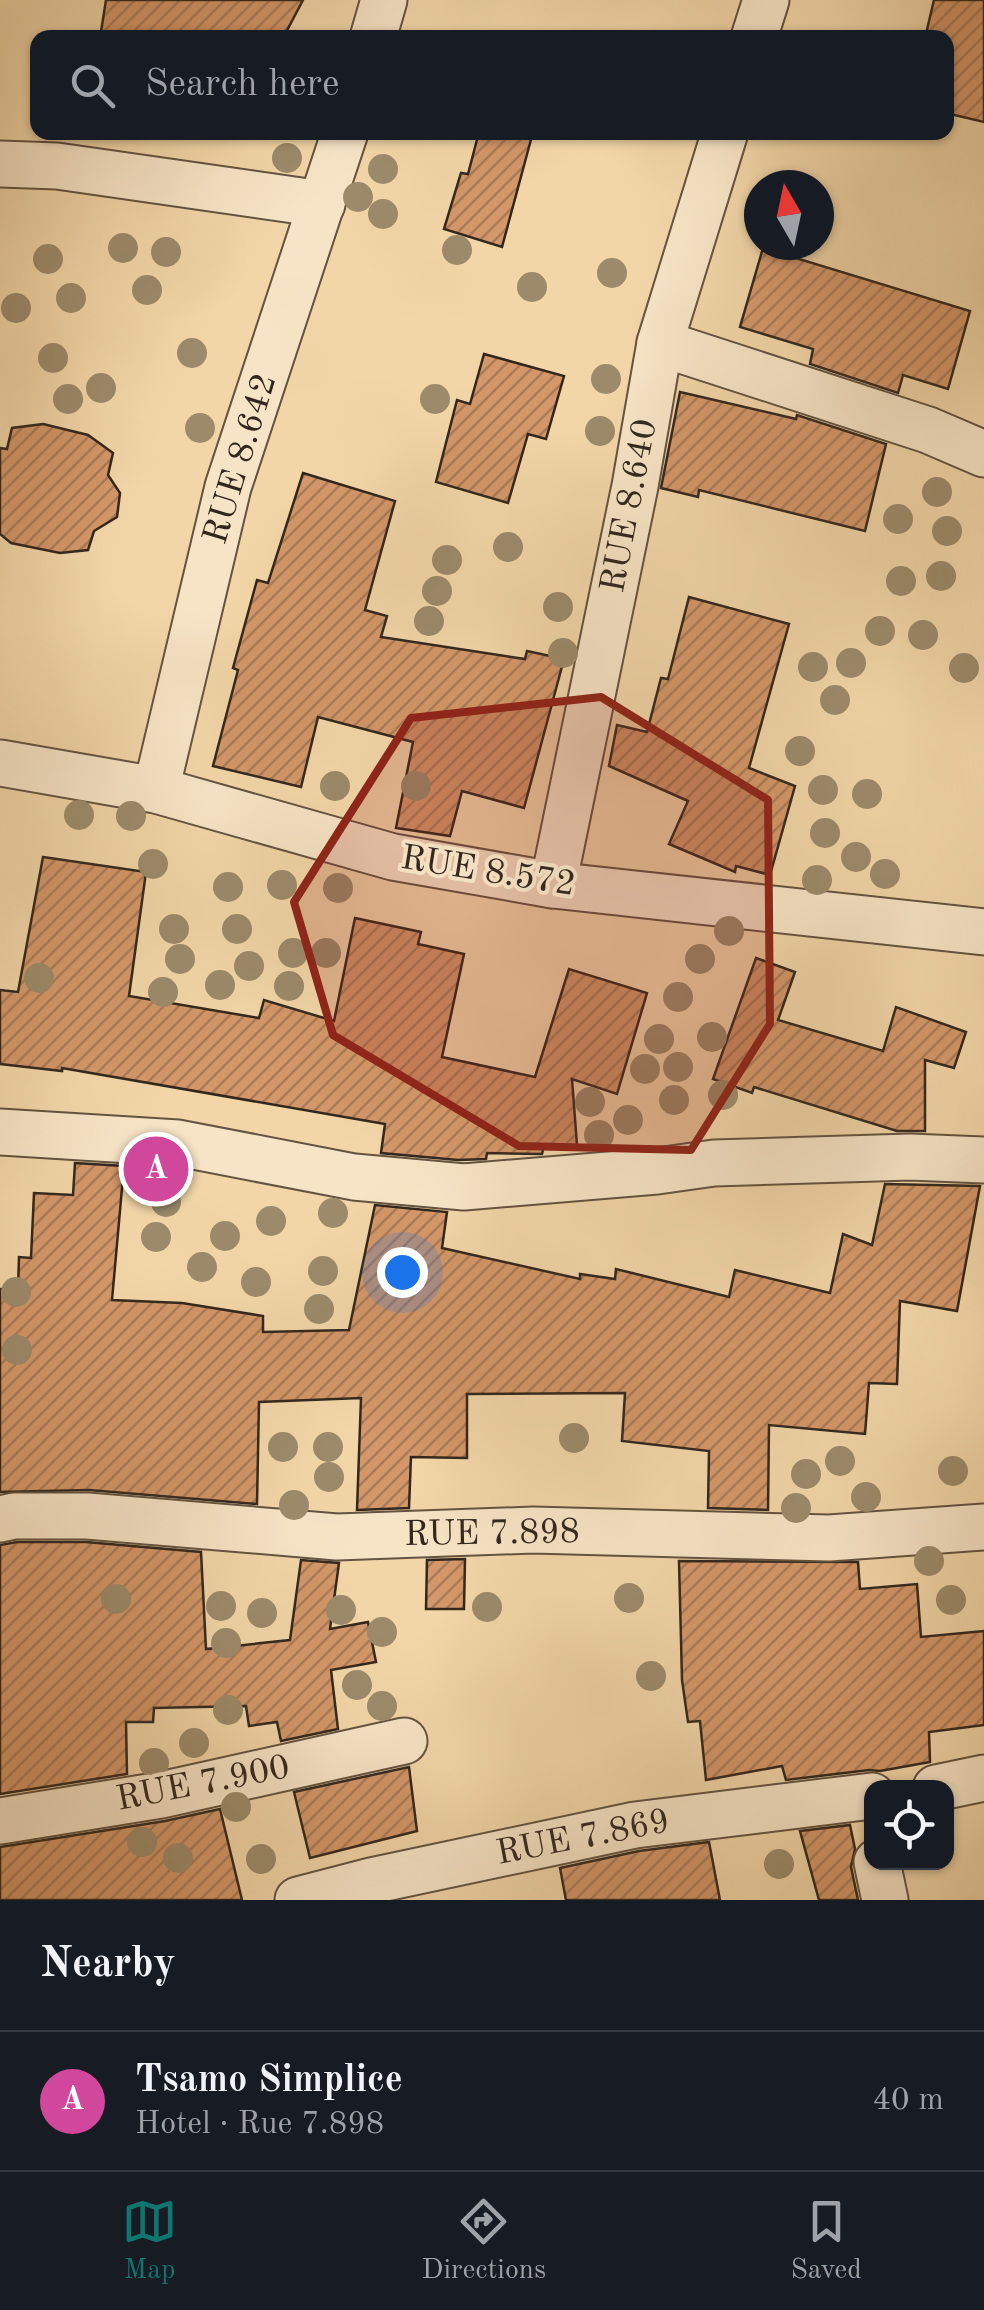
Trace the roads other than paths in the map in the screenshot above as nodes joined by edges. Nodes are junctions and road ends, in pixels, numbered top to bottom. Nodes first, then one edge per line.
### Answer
1 (384, 0) edge
2 (766, 0) edge
3 (375, 30) edge
4 (757, 30) edge
5 (342, 140) edge
6 (723, 140) edge
7 (0, 164) edge
8 (322, 204) junction
9 (660, 344) junction
10 (984, 454) edge
11 (0, 763) edge
12 (156, 790) junction
13 (552, 885) junction
14 (984, 932) edge
15 (0, 1132) edge
16 (984, 1160) edge
17 (0, 1518) edge
18 (984, 1528) edge
19 (404, 1741) dead end
20 (984, 1778) edge
21 (954, 1784) edge
22 (864, 1810) edge
23 (0, 1821) edge
24 (879, 1870) edge
25 (298, 1900) edge
26 (885, 1900) edge

1 - 3 street
2 - 4 street
5 - 8 street, RUE 8.642
6 - 9 street, RUE 8.640
7 - 8 street
8 - 12 street, RUE 8.642
9 - 10 street
9 - 13 street, RUE 8.640
11 - 12 street, RUE 8.572
12 - 13 street, RUE 8.572
13 - 14 street, RUE 8.572
15 - 16 street
17 - 18 street, RUE 7.898
19 - 23 street, RUE 7.900
20 - 21 street
22 - 25 street, RUE 7.869
24 - 26 street

